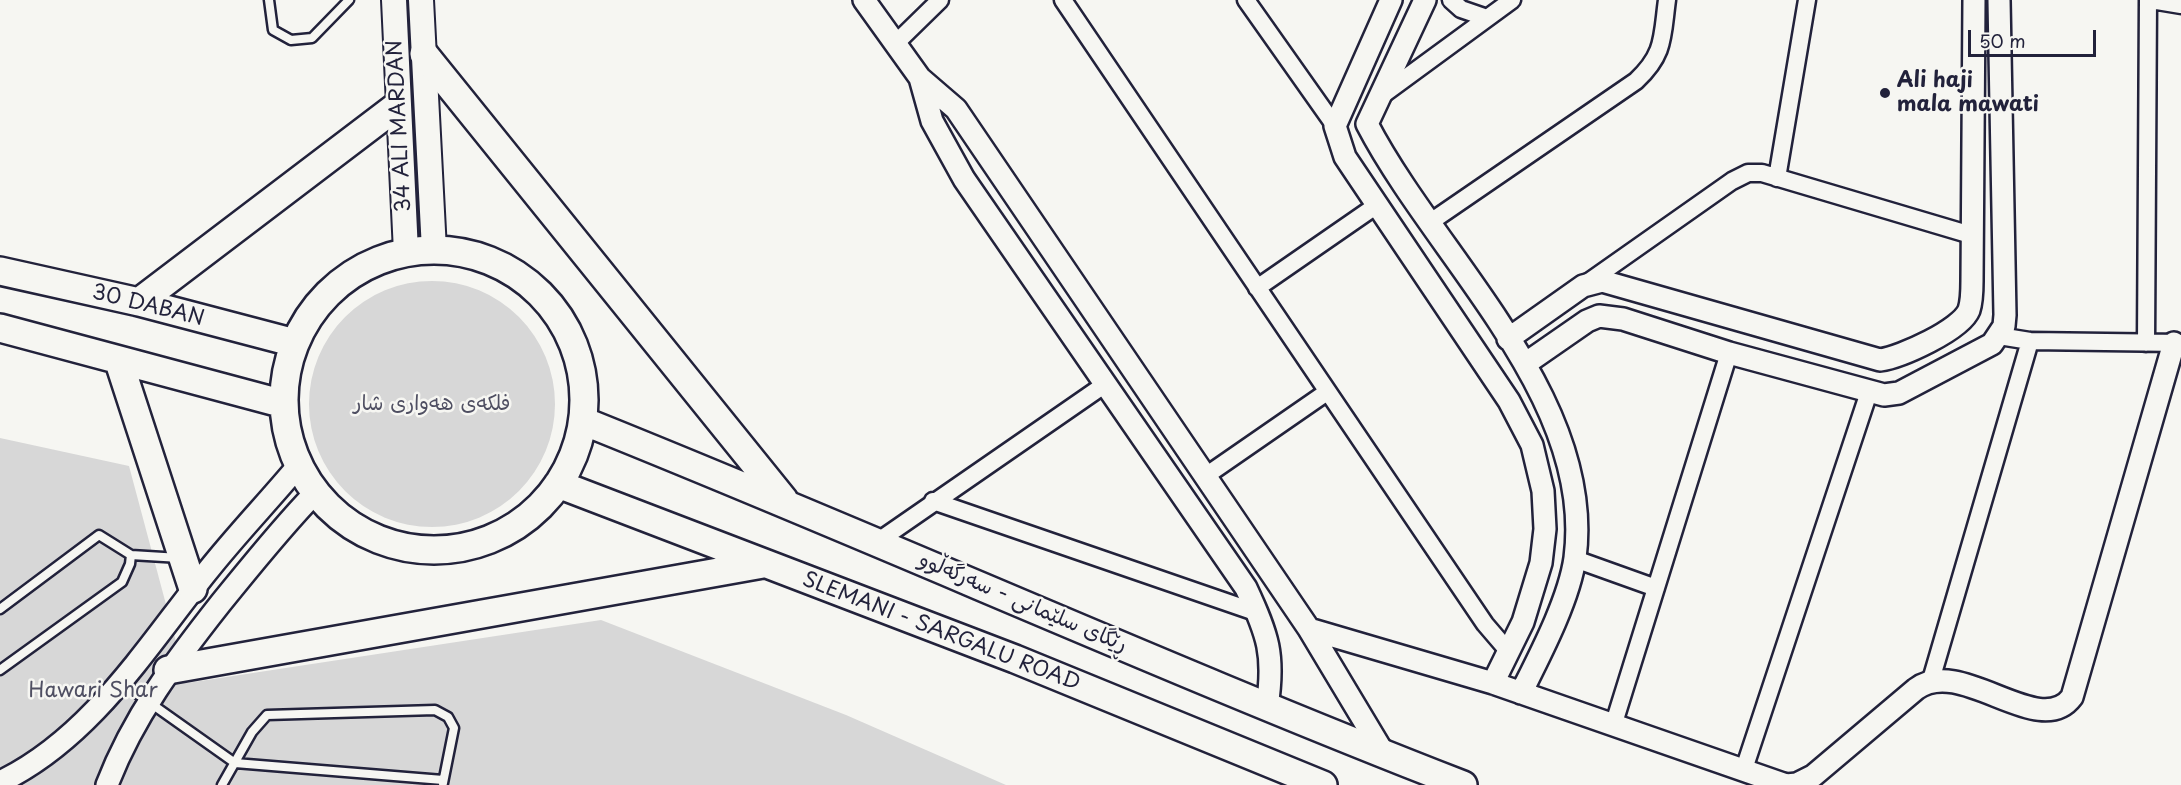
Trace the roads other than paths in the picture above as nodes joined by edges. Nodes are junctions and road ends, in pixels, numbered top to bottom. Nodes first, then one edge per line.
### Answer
1 (269, 0) edge
2 (349, 0) edge
3 (394, 0) edge
4 (421, 0) edge
5 (864, 0) edge
6 (940, 0) edge
7 (1063, 0) edge
8 (1246, 0) edge
9 (1391, 0) edge
10 (1425, 0) edge
11 (1451, 0) edge
12 (1512, 0) edge
13 (1668, 0) edge
14 (1807, 0) edge
15 (1974, 0) edge
16 (1999, 0) edge
17 (2150, 0) edge
18 (2181, 5) edge
19 (1487, 18) junction
20 (895, 44) junction
21 (424, 54) junction
22 (920, 78) junction
23 (1381, 96) junction
24 (397, 106) junction
25 (1335, 126) junction
26 (1777, 178) junction
27 (1377, 205) junction
28 (1429, 223) junction
29 (1971, 235) junction
30 (434, 249) junction
31 (406, 252) junction
32 (0, 270) edge
33 (1583, 286) junction
34 (1257, 288) junction
35 (139, 302) junction
36 (1526, 325) junction
37 (0, 328) edge
38 (1999, 336) junction
39 (1508, 339) junction
40 (2030, 341) junction
41 (295, 343) junction
42 (2146, 343) junction
43 (2178, 343) edge
44 (1544, 351) junction
45 (1729, 353) junction
46 (119, 362) junction
47 (1525, 364) junction
48 (1104, 385) junction
49 (1326, 392) junction
50 (1869, 392) junction
51 (284, 404) junction
52 (583, 421) junction
53 (298, 466) junction
54 (1207, 475) junction
55 (558, 484) junction
56 (315, 493) junction
57 (784, 501) junction
58 (933, 501) junction
59 (877, 542) junction
60 (131, 555) junction
61 (183, 559) junction
62 (1575, 559) junction
63 (763, 564) junction
64 (1656, 588) junction
65 (193, 589) junction
66 (0, 609) edge
67 (217, 609) junction
68 (1258, 613) junction
69 (1309, 629) junction
70 (1509, 652) junction
71 (1537, 662) junction
72 (0, 670) edge
73 (168, 670) junction
74 (1930, 680) junction
75 (120, 682) junction
76 (1492, 684) junction
77 (1521, 693) junction
78 (148, 702) junction
79 (1268, 707) junction
80 (1614, 723) junction
81 (1384, 754) junction
82 (235, 763) junction
83 (1744, 769) junction
84 (0, 782) edge
85 (443, 782) edge
86 (107, 785) edge
87 (222, 785) edge
88 (1323, 785) edge
89 (1463, 785) edge

1 - 2 lane
3 - 24 main road, 34 ALI MARDAN
4 - 21 main road, 34 ALI MARDAN
5 - 20 street
6 - 20 street
7 - 34 street
8 - 25 street
9 - 25 street
10 - 23 street
11 - 19 street
12 - 19 street
13 - 28 street
14 - 26 street
15 - 29 street
16 - 38 street
17 - 18 street
17 - 42 street
19 - 23 street
20 - 22 street
21 - 30 main road, 34 ALI MARDAN
21 - 57 main road
22 - 48 street
22 - 54 street
23 - 25 street
23 - 28 street
24 - 31 main road, 34 ALI MARDAN
24 - 35 main road
25 - 27 street
26 - 29 street
26 - 33 street
27 - 34 street
27 - 70 street
28 - 39 street
29 - 33 street
30 - 31 main road
30 - 52 main road
31 - 41 main road
32 - 35 main road, 30 DABAN
33 - 36 street
34 - 49 street
35 - 41 main road, 30 DABAN
36 - 39 street
36 - 44 street
37 - 46 main road
38 - 40 street
38 - 50 street
39 - 47 street
40 - 42 street
40 - 74 street
41 - 51 main road
42 - 43 street
43 - 74 street
44 - 45 street
44 - 47 street
45 - 50 street
45 - 64 street
46 - 51 main road
46 - 61 main road
47 - 62 street
48 - 58 street
48 - 68 street
49 - 54 street
49 - 70 street
50 - 83 street
51 - 53 main road
52 - 55 main road
52 - 57 main road, ڕێگای سلێمانی - سەرگەڵوو
53 - 56 main road
53 - 65 street
54 - 69 street
55 - 56 main road
55 - 63 main road, SLEMANI - SARGALU ROAD
56 - 67 street
57 - 59 main road, ڕێگای سلێمانی - سەرگەڵوو
58 - 59 street
58 - 68 street
59 - 79 main road, ڕێگای سلێمانی - سەرگەڵوو
60 - 61 lane
60 - 66 lane
60 - 72 lane
61 - 65 main road
62 - 64 street
62 - 71 street
63 - 73 main road
63 - 88 main road, SLEMANI - SARGALU ROAD
64 - 80 street
65 - 67 street
65 - 75 street
67 - 73 street
68 - 79 street
69 - 76 street
69 - 81 street
70 - 71 street
70 - 76 street
71 - 77 street
73 - 78 street
74 - 83 street
75 - 78 lane
75 - 84 street
76 - 77 street
77 - 80 street
78 - 82 lane
78 - 86 street
79 - 81 main road, ڕێگای سلێمانی - سەرگەڵوو
80 - 83 street
81 - 89 main road, ڕێگای سلێمانی - سەرگەڵوو
82 - 85 lane
82 - 85 lane
82 - 87 lane

